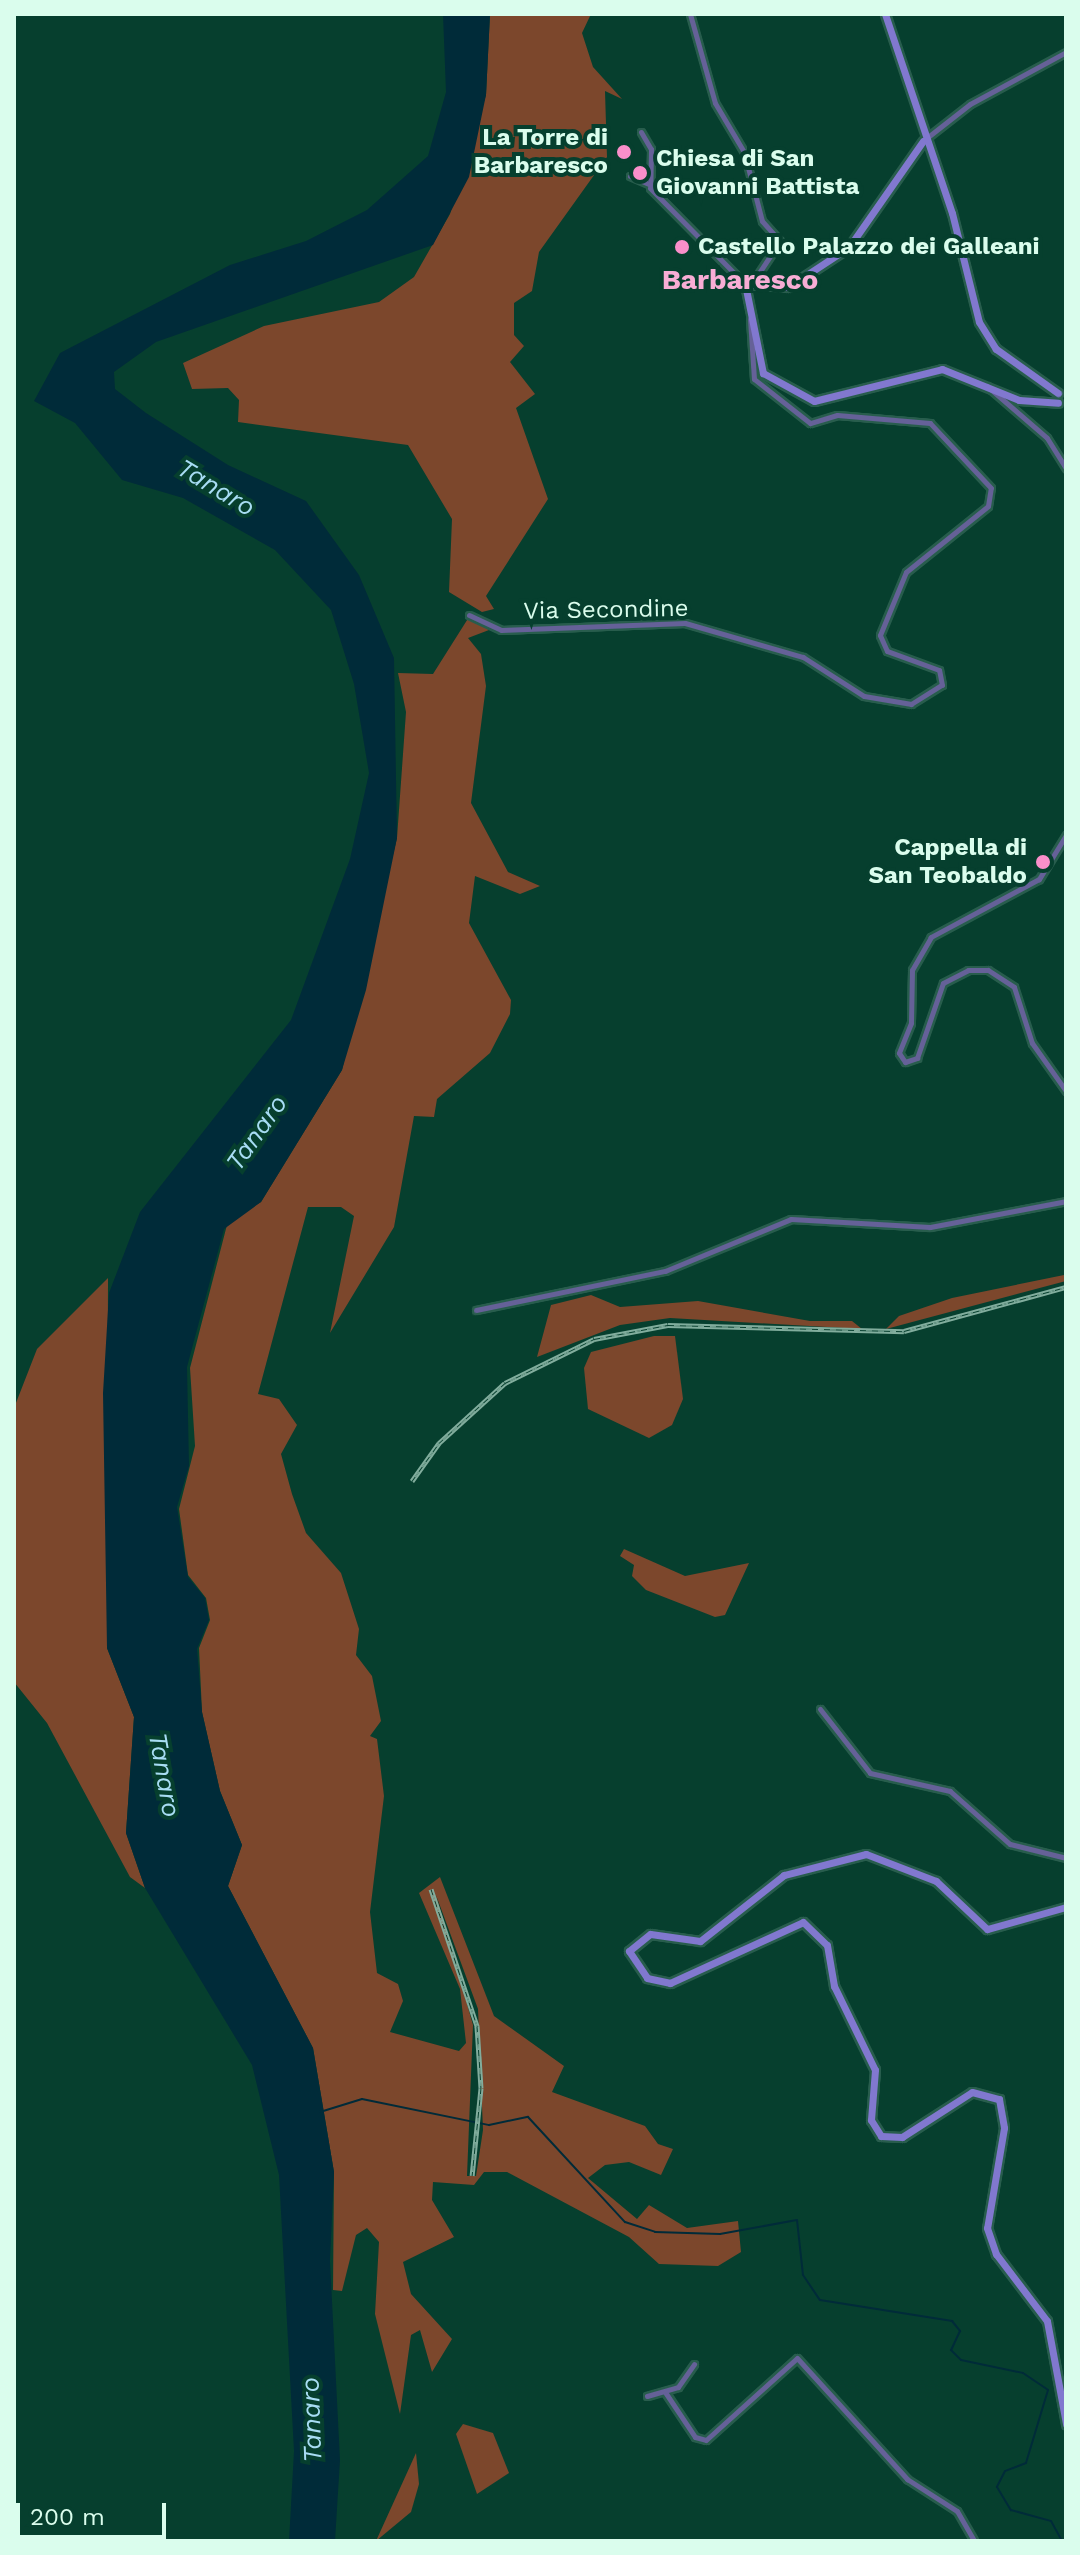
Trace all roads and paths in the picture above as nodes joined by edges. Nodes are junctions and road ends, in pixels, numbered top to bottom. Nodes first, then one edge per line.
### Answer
1 (690, 14) edge
2 (885, 14) edge
3 (1066, 52) edge
4 (641, 132) dead end
5 (923, 141) junction
6 (630, 176) dead end
7 (649, 184) junction
8 (749, 283) junction
9 (752, 303) junction
10 (987, 385) junction
11 (1061, 398) edge
12 (1066, 469) edge
13 (469, 615) dead end
14 (1066, 835) edge
15 (1066, 1091) edge
16 (1066, 1201) edge
17 (476, 1310) dead end
18 (820, 1709) dead end
19 (1066, 1858) edge
20 (1066, 1907) edge
21 (694, 2364) dead end
22 (665, 2392) junction
23 (647, 2396) dead end
24 (1066, 2424) edge
25 (974, 2541) edge

1 - 8 street
2 - 5 main road
3 - 5 street
4 - 7 street
5 - 8 main road
5 - 11 main road
6 - 7 street
7 - 8 street
8 - 9 main road
9 - 10 main road
9 - 13 street, Via Secondine
10 - 11 main road
10 - 12 street
14 - 15 street
16 - 17 street
18 - 19 street
20 - 24 main road
21 - 22 street
22 - 23 street
22 - 25 street

